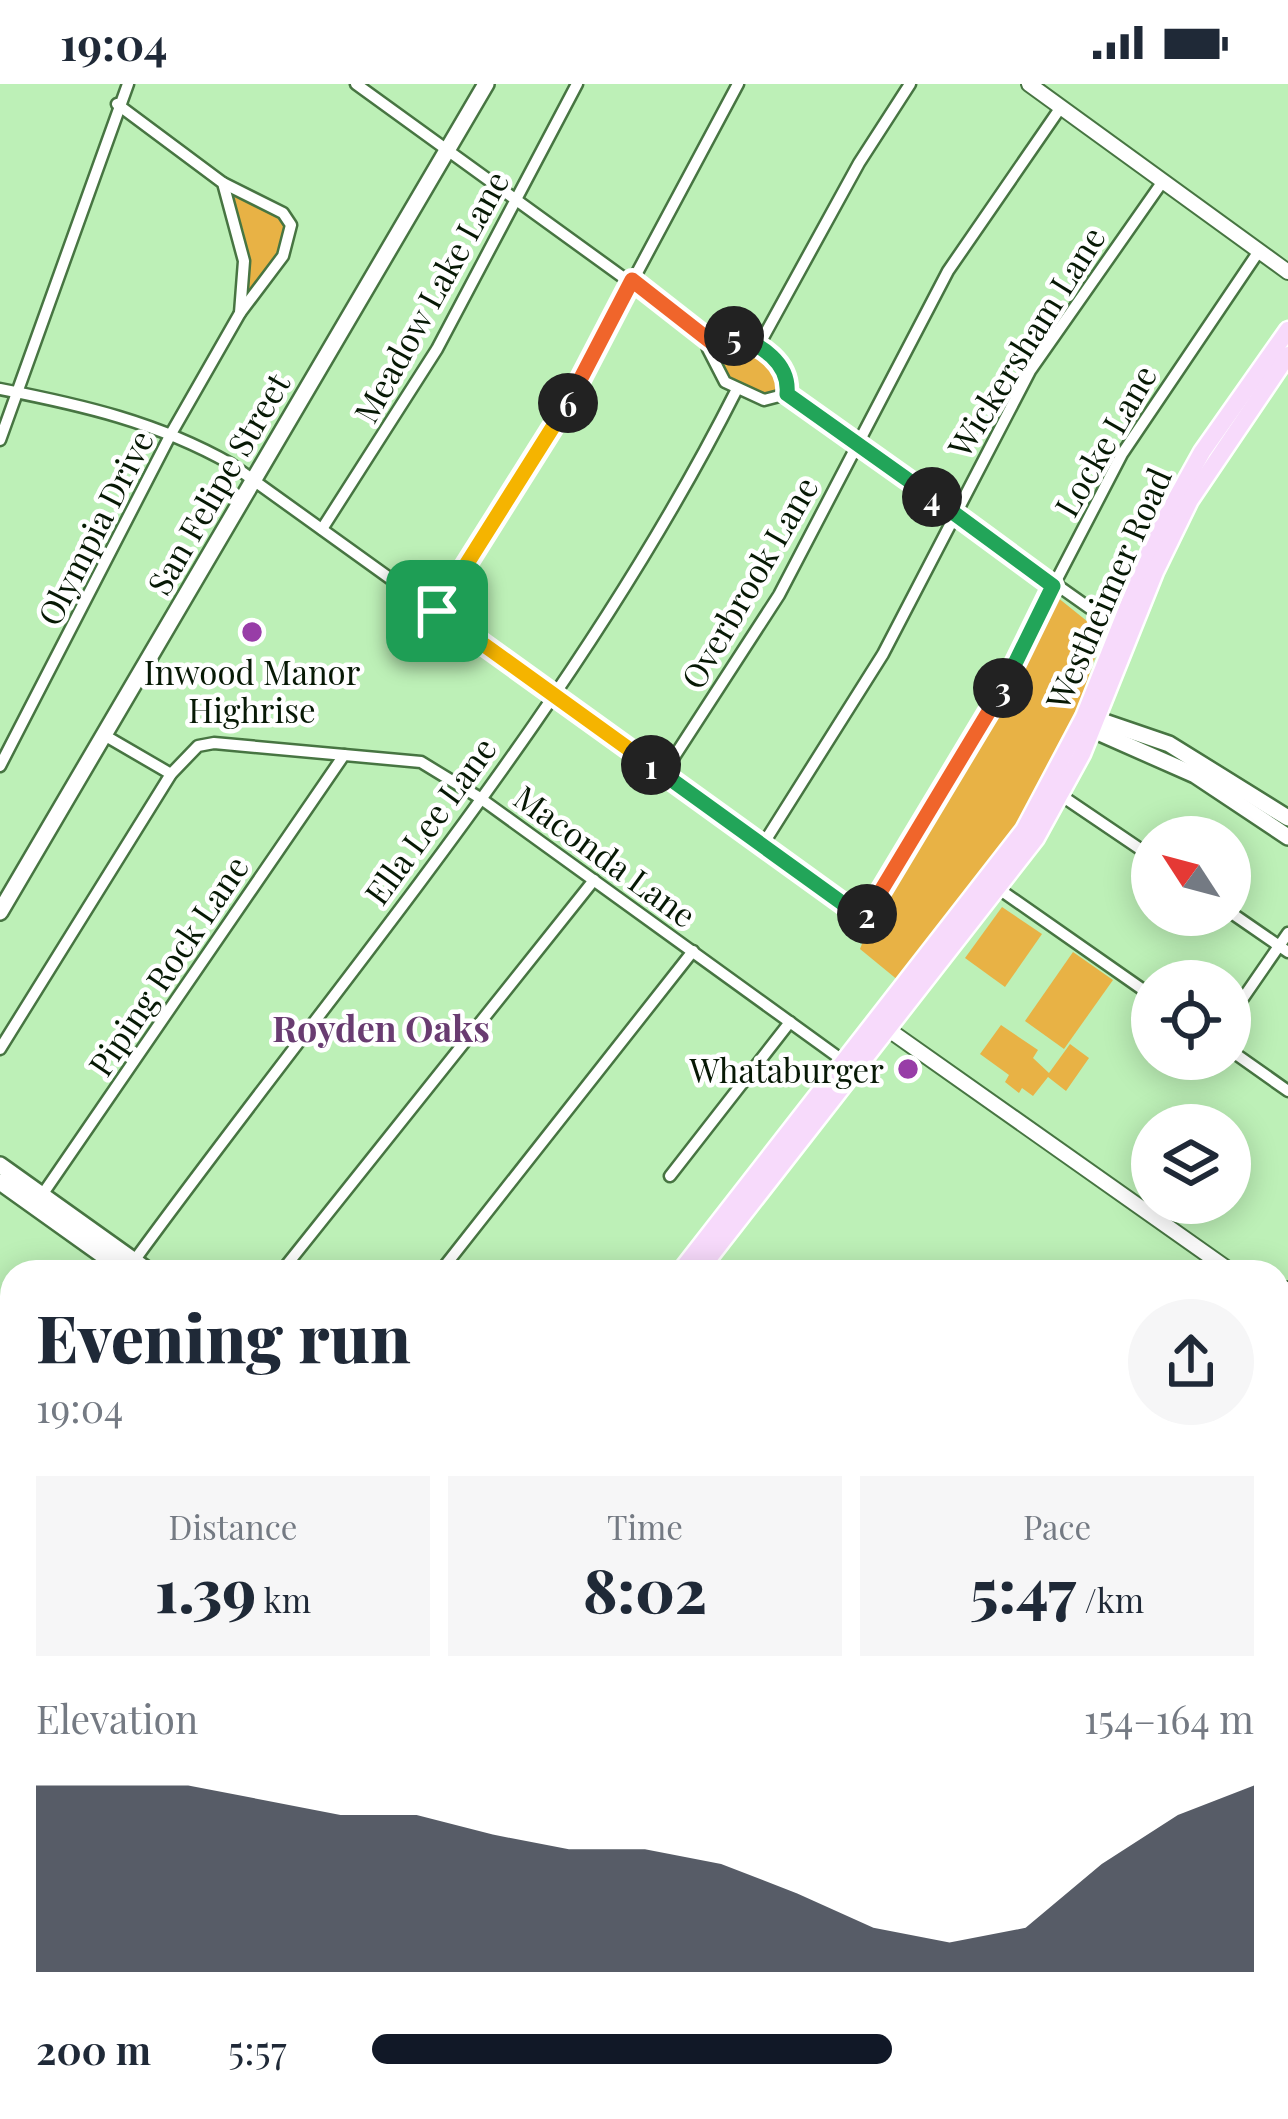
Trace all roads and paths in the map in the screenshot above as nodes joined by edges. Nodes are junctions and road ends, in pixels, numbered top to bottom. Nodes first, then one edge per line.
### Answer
1 (128, 84) edge
2 (356, 84) edge
3 (486, 84) edge
4 (578, 84) edge
5 (738, 84) edge
6 (910, 84) edge
7 (1029, 84) edge
8 (117, 104) junction
9 (1061, 107) junction
10 (448, 149) junction
11 (1163, 181) junction
12 (223, 183) junction
13 (516, 196) junction
14 (1259, 250) junction
15 (1288, 272) edge
16 (632, 280) junction
17 (240, 314) junction
18 (1288, 329) edge
19 (710, 341) junction
20 (759, 345) junction
21 (1288, 356) edge
22 (0, 389) edge
23 (736, 391) junction
24 (18, 392) junction
25 (787, 394) junction
26 (172, 432) junction
27 (0, 440) edge
28 (857, 442) junction
29 (255, 480) junction
30 (1185, 496) junction
31 (953, 513) junction
32 (322, 529) junction
33 (1053, 586) junction
34 (437, 611) junction
35 (1124, 632) junction
36 (555, 694) junction
37 (1092, 721) junction
38 (104, 736) junction
39 (344, 755) junction
40 (0, 766) edge
41 (171, 774) junction
42 (663, 774) junction
43 (1054, 791) junction
44 (480, 798) junction
45 (1255, 805) junction
46 (1288, 818) edge
47 (1288, 837) edge
48 (1131, 843) edge
49 (762, 846) junction
50 (594, 880) junction
51 (994, 885) junction
52 (0, 912) edge
53 (1251, 926) edge
54 (1288, 933) edge
55 (1284, 949) edge
56 (693, 951) junction
57 (937, 958) junction
58 (1131, 981) edge
59 (1251, 990) edge
60 (895, 1000) junction
61 (790, 1022) junction
62 (889, 1030) junction
63 (0, 1049) edge
64 (1251, 1065) edge
65 (851, 1067) junction
66 (1288, 1091) edge
67 (0, 1165) edge
68 (670, 1176) dead end
69 (0, 1182) edge
70 (39, 1200) junction
71 (118, 1260) edge
72 (137, 1260) edge
73 (291, 1260) edge
74 (449, 1260) edge
75 (696, 1260) edge
76 (1215, 1260) edge

1 - 8 street
2 - 10 street
3 - 10 main road, San Felipe Street
4 - 13 street, Meadow Lake Lane
5 - 16 street
6 - 20 street
7 - 9 street
8 - 12 street, Olympia Drive
8 - 24 street
9 - 11 street
9 - 28 street, Overbrook Lane
10 - 13 street
10 - 29 main road, San Felipe Street
11 - 14 street
11 - 31 street, Wickersham Lane
12 - 17 street, Olympia Drive
12 - 17 street, Olympia Drive
13 - 16 street
13 - 32 street, Meadow Lake Lane
14 - 15 street
14 - 33 street, Locke Lane
16 - 19 street
16 - 34 street
17 - 26 street, Olympia Drive
18 - 30 main road, Westheimer Road
19 - 20 street
19 - 23 street
20 - 25 street
21 - 30 main road, Westheimer Road
22 - 24 street
23 - 25 street
23 - 36 street, Ella Lee Lane
24 - 26 street
24 - 27 street
25 - 28 street
26 - 29 street
26 - 40 street, Olympia Drive
28 - 31 street
28 - 42 street, Overbrook Lane
29 - 32 street
29 - 38 main road, San Felipe Street
30 - 35 main road, Westheimer Road
31 - 33 street
31 - 49 street, Wickersham Lane
32 - 34 street
33 - 35 street
33 - 49 street, Locke Lane
34 - 36 street
35 - 37 main road, Westheimer Road
36 - 42 street
36 - 44 street, Ella Lee Lane
37 - 43 main road, Westheimer Road
37 - 45 main road
38 - 41 street
38 - 52 main road, San Felipe Street
39 - 41 street, Maconda Lane
39 - 44 street, Maconda Lane
39 - 70 street, Piping Rock Lane
41 - 63 street
42 - 49 street
43 - 48 street
43 - 51 main road, Westheimer Road
44 - 50 street, Maconda Lane
44 - 72 street, Ella Lee Lane
45 - 46 main road
45 - 47 main road
50 - 56 street, Maconda Lane
50 - 73 street
51 - 57 main road, Westheimer Road
51 - 58 street
53 - 55 street
54 - 55 street
55 - 59 street
56 - 61 street, Maconda Lane
56 - 74 street
57 - 60 main road, Westheimer Road
57 - 62 main road, Westheimer Road
60 - 62 main road
60 - 65 main road, Westheimer Road
61 - 65 street, Maconda Lane
61 - 68 street
62 - 65 main road, Westheimer Road
62 - 76 street
64 - 66 street
65 - 75 main road, Westheimer Road
67 - 70 main road
69 - 70 main road
70 - 71 main road

